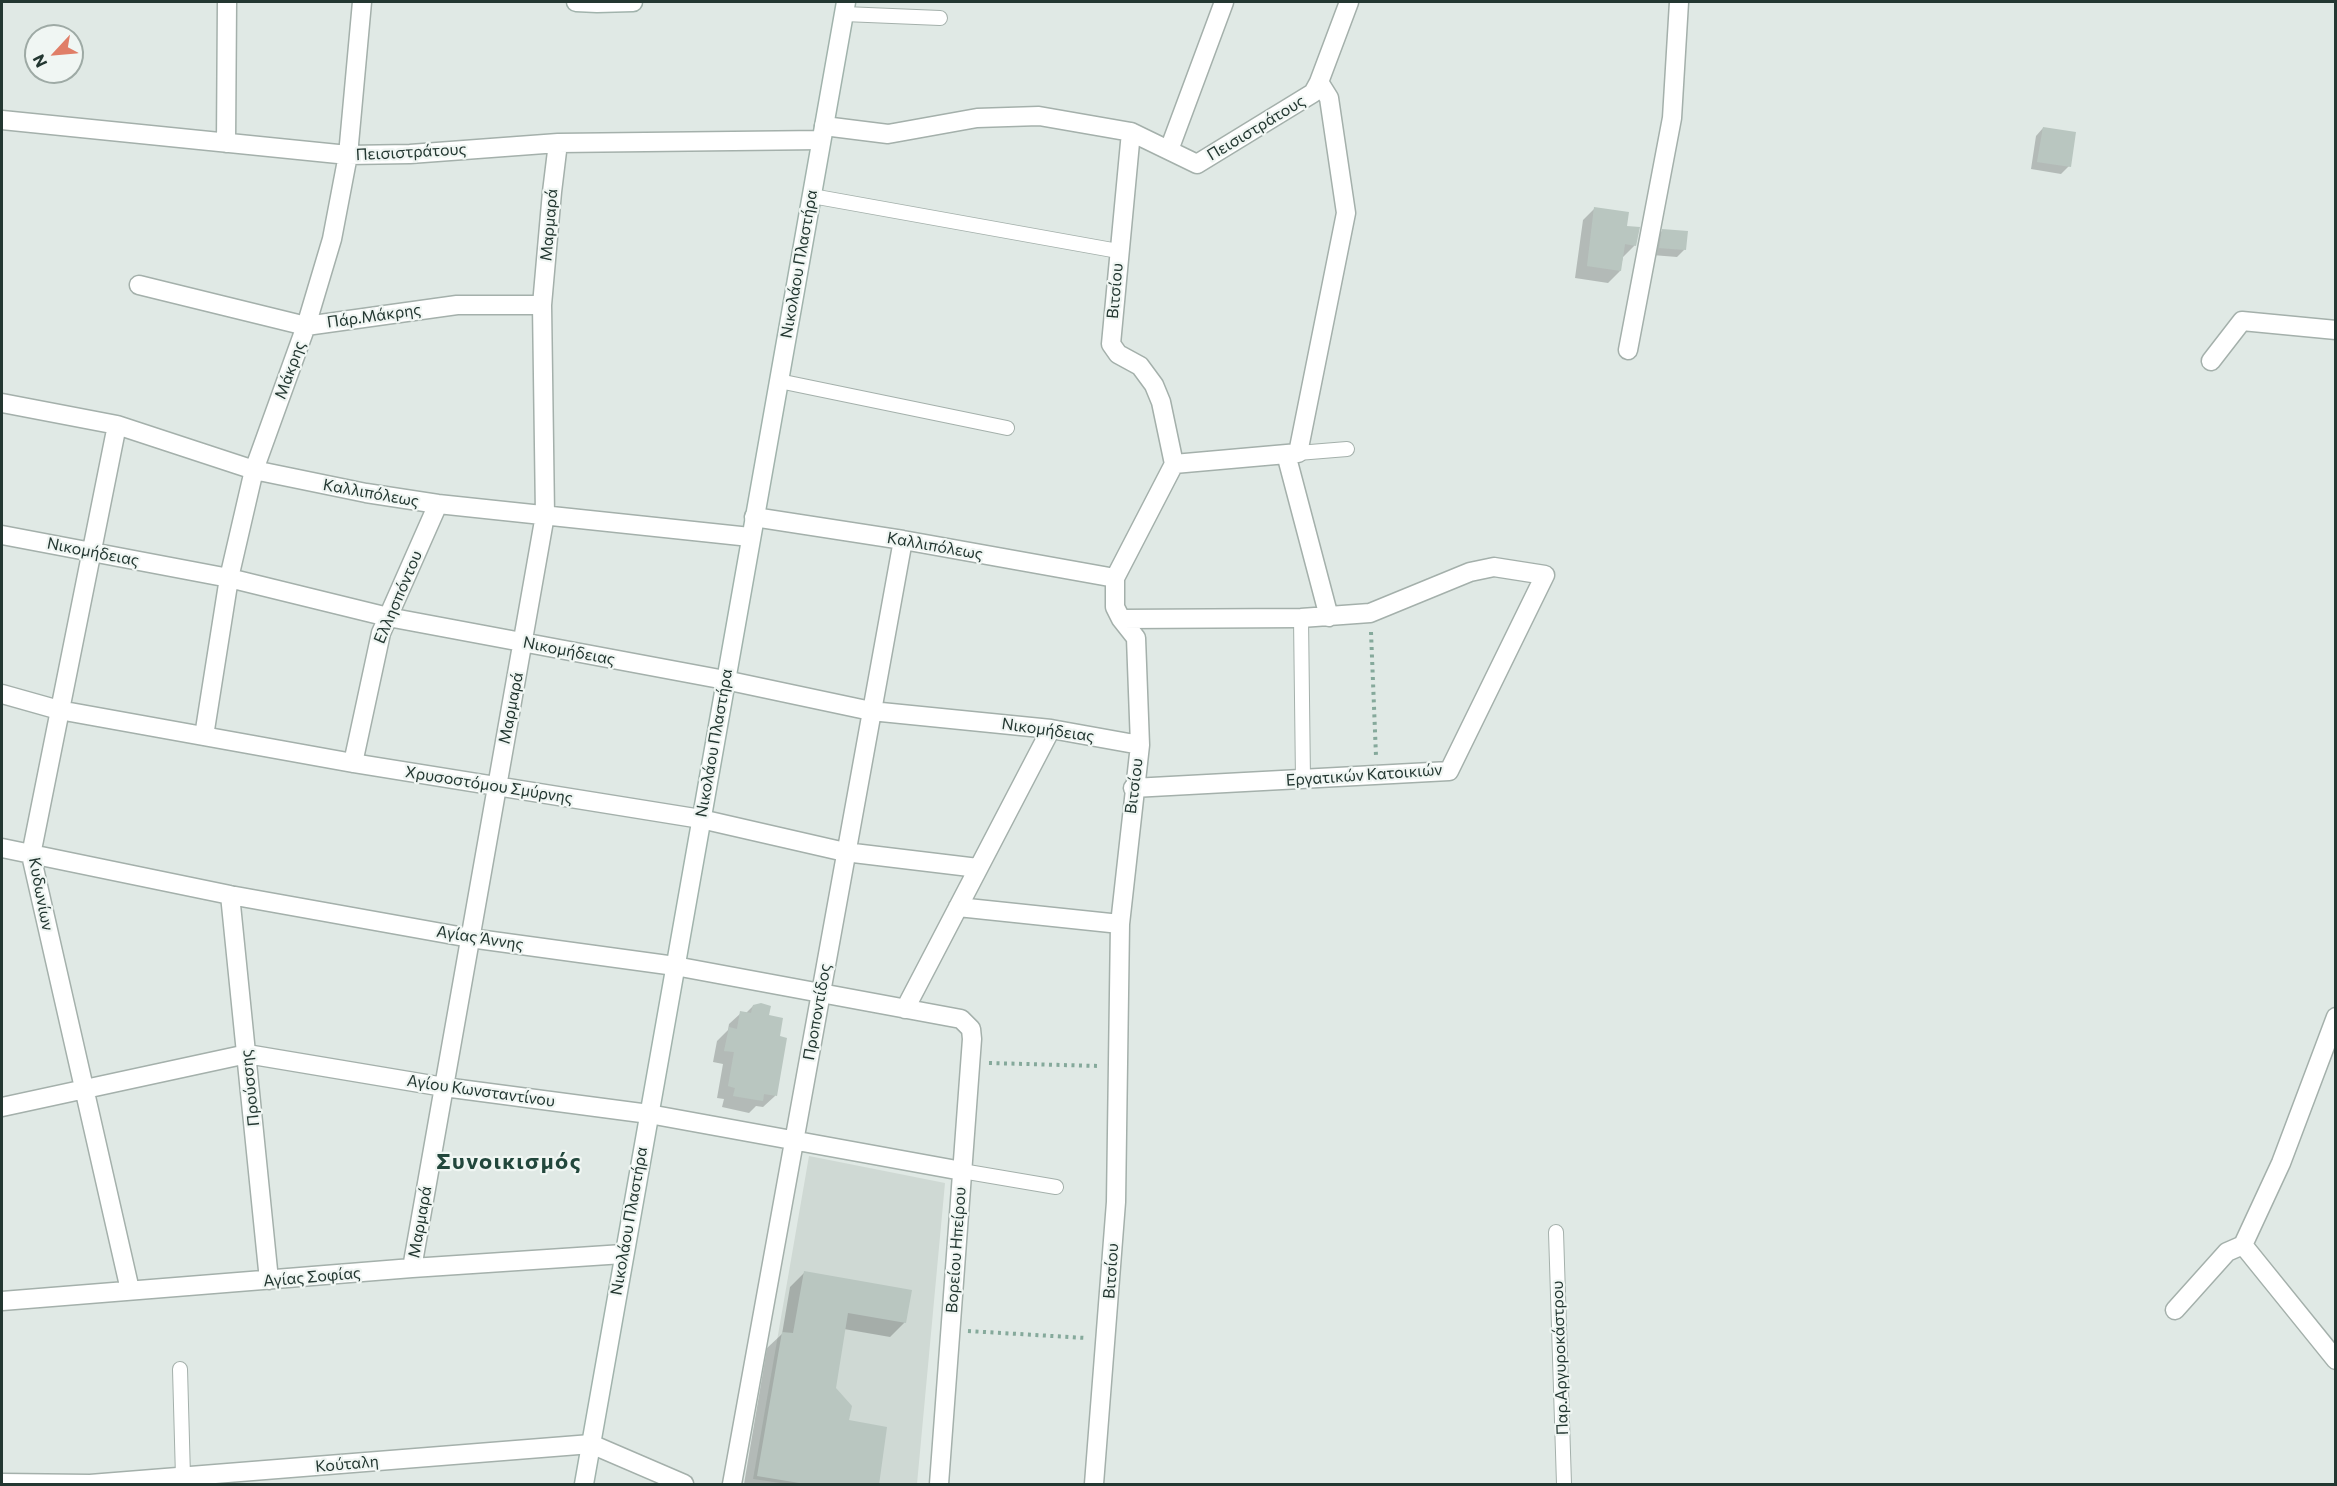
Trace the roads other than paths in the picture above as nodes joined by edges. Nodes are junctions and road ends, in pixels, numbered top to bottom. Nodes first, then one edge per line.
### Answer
1 (227, 2) edge
2 (362, 2) edge
3 (576, 2) edge
4 (633, 2) edge
5 (1224, 2) edge
6 (1350, 2) edge
7 (1679, 2) edge
8 (845, 8) edge
9 (940, 18) dead end
10 (1319, 82) junction
11 (2, 120) edge
12 (1131, 132) junction
13 (823, 133) junction
14 (226, 143) junction
15 (558, 143) junction
16 (1169, 150) junction
17 (348, 155) junction
18 (812, 196) junction
19 (1118, 252) junction
20 (139, 285) dead end
21 (542, 305) junction
22 (306, 326) junction
23 (2336, 330) edge
24 (1628, 350) dead end
25 (2211, 361) dead end
26 (779, 381) junction
27 (2, 403) edge
28 (117, 425) junction
29 (1007, 428) dead end
30 (1347, 449) dead end
31 (1292, 454) junction
32 (1174, 464) junction
33 (254, 470) junction
34 (438, 504) junction
35 (545, 515) junction
36 (754, 517) junction
37 (2, 535) edge
38 (750, 537) junction
39 (903, 540) junction
40 (92, 552) junction
41 (229, 578) junction
42 (1115, 578) junction
43 (1329, 617) junction
44 (388, 618) junction
45 (1301, 618) junction
46 (1121, 619) junction
47 (524, 642) junction
48 (725, 680) junction
49 (2, 694) edge
50 (59, 710) junction
51 (871, 711) junction
52 (1051, 729) junction
53 (204, 736) junction
54 (1140, 744) junction
55 (354, 763) junction
56 (1303, 780) junction
57 (496, 787) junction
58 (1133, 788) junction
59 (701, 819) junction
60 (2, 848) edge
61 (845, 852) junction
62 (31, 855) junction
63 (978, 868) junction
64 (230, 896) junction
65 (958, 907) junction
66 (1120, 924) junction
67 (470, 938) junction
68 (675, 966) junction
69 (821, 993) junction
70 (905, 1009) junction
71 (2336, 1017) edge
72 (961, 1019) joint
73 (247, 1054) junction
74 (444, 1087) junction
75 (83, 1088) junction
76 (2, 1107) edge
77 (649, 1114) junction
78 (794, 1141) junction
79 (962, 1171) junction
80 (1056, 1187) dead end
81 (1556, 1232) dead end
82 (2243, 1245) junction
83 (623, 1254) junction
84 (412, 1268) junction
85 (268, 1280) junction
86 (130, 1290) junction
87 (2, 1301) edge
88 (2175, 1310) dead end
89 (2336, 1360) edge
90 (180, 1369) dead end
91 (591, 1444) junction
92 (183, 1477) junction
93 (2, 1483) edge
94 (584, 1485) edge
95 (684, 1485) edge
96 (732, 1485) edge
97 (939, 1485) edge
98 (1094, 1485) edge
99 (1564, 1485) edge

1 - 14 street
2 - 17 street, Μάκρης
3 - 4 street
5 - 16 street
6 - 10 street, Πεισιστράτους
7 - 24 street
8 - 9 lane
8 - 13 street, Νικολάου Πλαστήρα
10 - 16 street, Πεισιστράτους
10 - 31 street
11 - 14 street, Πεισιστράτους
12 - 13 street, Πεισιστράτους
12 - 16 street, Πεισιστράτους
12 - 19 street, Βιτσίου
13 - 15 street, Πεισιστράτους
13 - 18 street, Νικολάου Πλαστήρα
14 - 17 street, Πεισιστράτους
15 - 17 street, Πεισιστράτους
15 - 21 street, Μαρμαρά
17 - 22 street, Μάκρης
18 - 19 lane
18 - 26 street, Νικολάου Πλαστήρα
19 - 32 street, Βιτσίου
20 - 22 street, Πάρ.Μάκρης
21 - 22 street, Πάρ.Μάκρης
21 - 35 street, Μαρμαρά
22 - 33 street, Μάκρης
23 - 25 street
26 - 29 lane
26 - 36 street, Νικολάου Πλαστήρα
27 - 28 street, Καλλιπόλεως
28 - 33 street, Καλλιπόλεως
28 - 40 street, Κυδωνίων
30 - 31 lane
31 - 32 street
31 - 43 street
32 - 42 street, Βιτσίου
33 - 34 street, Καλλιπόλεως
33 - 41 street, Μάκρης
34 - 35 street, Καλλιπόλεως
34 - 44 street, Ελλησπόντου
35 - 38 street, Καλλιπόλεως
35 - 47 street, Μαρμαρά
36 - 38 street, Νικολάου Πλαστήρα
36 - 39 street, Καλλιπόλεως
37 - 40 street, Νικομήδειας
38 - 48 street, Νικολάου Πλαστήρα
39 - 42 street, Καλλιπόλεως
39 - 51 street, Προποντίδος
40 - 41 street, Νικομήδειας
40 - 50 street, Κυδωνίων
41 - 44 street, Νικομήδειας
41 - 53 street, Μάκρης
42 - 46 street, Βιτσίου
43 - 45 street
43 - 56 street, Εργατικών Κατοικιών
44 - 47 street, Νικομήδειας
44 - 55 street, Ελλησπόντου
45 - 46 street
45 - 56 lane
46 - 54 street, Βιτσίου
47 - 48 street, Νικομήδειας
47 - 57 street, Μαρμαρά
48 - 51 street, Νικομήδειας
48 - 59 street, Νικολάου Πλαστήρα
49 - 50 street, Χρυσοστόμου Σμύρνης
50 - 53 street, Χρυσοστόμου Σμύρνης
50 - 62 street, Κυδωνίων
51 - 52 street, Νικομήδειας
51 - 61 street, Προποντίδος
52 - 54 street, Νικομήδειας
52 - 63 street
53 - 55 street, Χρυσοστόμου Σμύρνης
54 - 58 street, Βιτσίου
55 - 57 street, Χρυσοστόμου Σμύρνης
56 - 58 street, Εργατικών Κατοικιών
57 - 59 street, Χρυσοστόμου Σμύρνης
57 - 67 street, Μαρμαρά
58 - 66 street, Βιτσίου
59 - 61 street, Χρυσοστόμου Σμύρνης
59 - 68 street, Νικολάου Πλαστήρα
60 - 62 street, Αγίας Άννης
61 - 63 street, Χρυσοστόμου Σμύρνης
61 - 69 street, Προποντίδος
62 - 64 street, Αγίας Άννης
62 - 75 street, Κυδωνίων
63 - 65 street
64 - 67 street, Αγίας Άννης
64 - 73 street, Προύσσης
65 - 66 street
65 - 70 street
66 - 98 street, Βιτσίου
67 - 68 street, Αγίας Άννης
67 - 74 street, Μαρμαρά
68 - 69 street, Αγίας Άννης
68 - 77 street, Νικολάου Πλαστήρα
69 - 70 street, Αγίας Άννης
69 - 78 street, Προποντίδος
70 - 72 street, Αγίας Άννης
71 - 82 street
72 - 79 street, Βορείου Ηπείρου
73 - 74 street, Αγίου Κωνσταντίνου
73 - 75 street, Αγίου Κωνσταντίνου
73 - 85 street, Προύσσης
74 - 77 street, Αγίου Κωνσταντίνου
74 - 84 street, Μαρμαρά
75 - 76 street, Αγίου Κωνσταντίνου
75 - 86 street, Κυδωνίων
77 - 78 street, Αγίου Κωνσταντίνου
77 - 83 street, Νικολάου Πλαστήρα
78 - 79 street, Αγίου Κωνσταντίνου
78 - 96 street, Προποντίδος
79 - 80 lane
79 - 97 street, Βορείου Ηπείρου
81 - 99 lane, Παρ.Αργυροκάστρου
82 - 88 street
82 - 89 street
83 - 84 street, Αγίας Σοφίας
83 - 91 street, Νικολάου Πλαστήρα
84 - 85 street, Αγίας Σοφίας
85 - 86 street, Αγίας Σοφίας
86 - 87 street, Αγίας Σοφίας
90 - 92 lane
91 - 92 street, Κούταλη
91 - 94 street, Νικολάου Πλαστήρα
91 - 95 street, Κούταλη
92 - 93 street, Κούταλη

